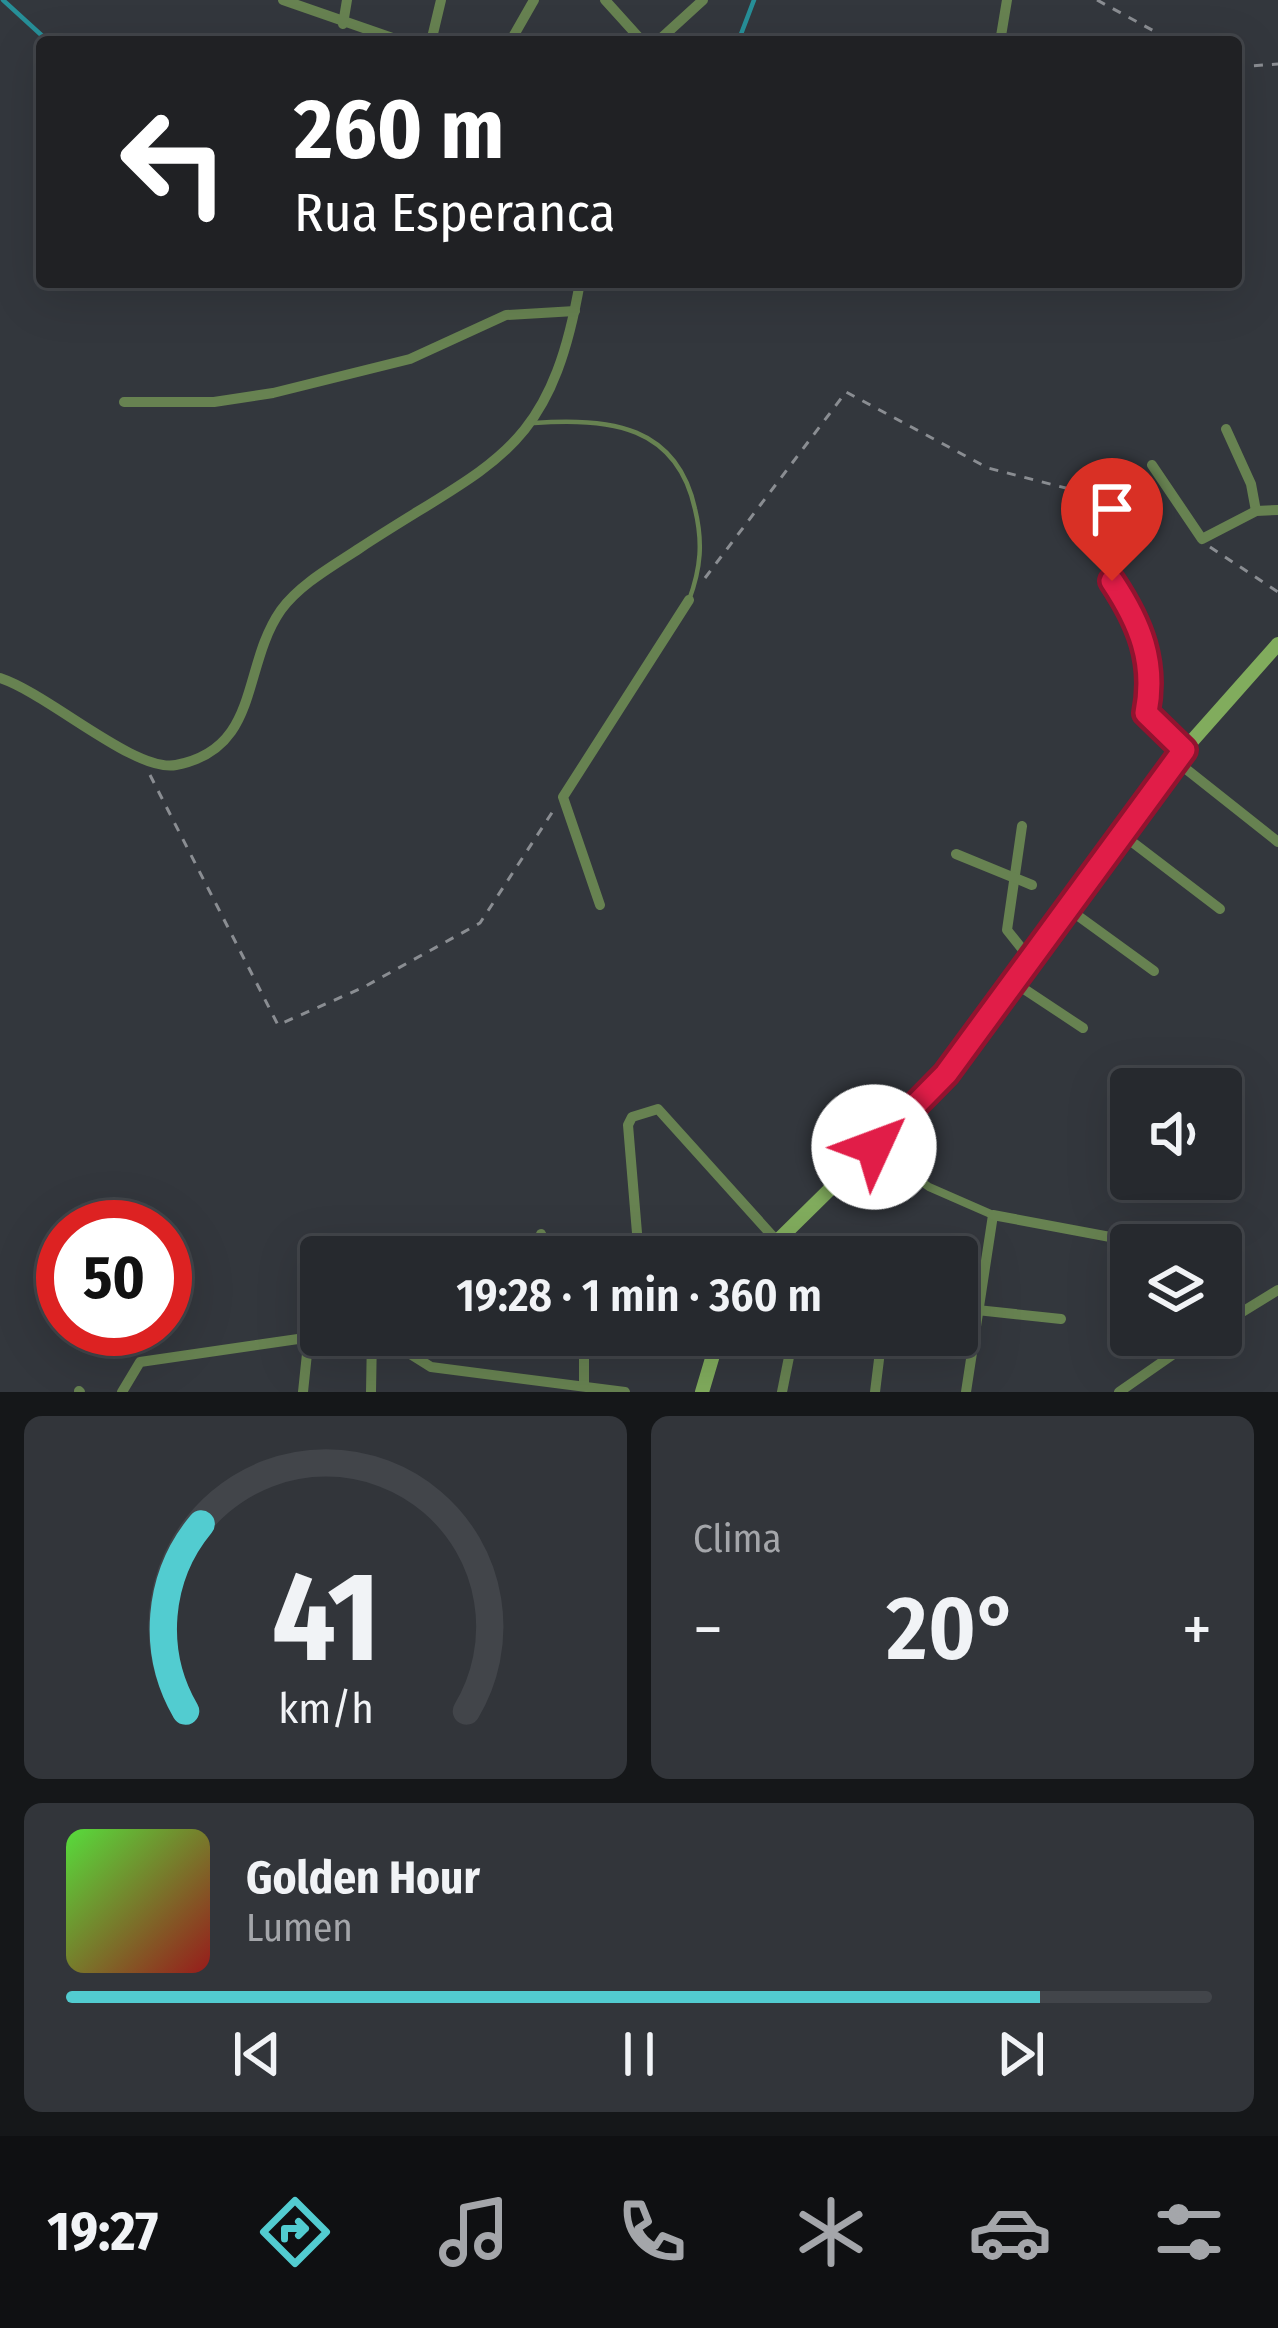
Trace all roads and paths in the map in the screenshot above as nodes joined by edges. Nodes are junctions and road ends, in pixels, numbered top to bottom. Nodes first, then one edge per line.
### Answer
1 (283, 0) edge
2 (347, 0) edge
3 (441, 0) edge
4 (534, 0) edge
5 (605, 0) edge
6 (703, 0) edge
7 (1006, 0) edge
8 (1097, 0) edge
9 (343, 24) junction
10 (384, 36) edge
11 (432, 36) edge
12 (513, 36) edge
13 (638, 36) edge
14 (664, 36) edge
15 (1001, 36) edge
16 (1163, 36) edge
17 (1278, 64) edge
18 (1242, 67) edge
19 (579, 288) edge
20 (575, 311) junction
21 (124, 402) dead end
22 (533, 423) junction
23 (1226, 429) dead end
24 (1152, 465) joint
25 (1278, 510) edge
26 (1256, 511) junction
27 (1202, 538) junction
28 (1112, 581) dead end
29 (1278, 592) edge
30 (689, 600) junction
31 (1278, 644) edge
32 (0, 678) edge
33 (1180, 756) junction
34 (144, 763) junction
35 (562, 797) junction
36 (1022, 826) dead end
37 (1123, 835) junction
38 (1278, 842) edge
39 (956, 854) dead end
40 (1015, 879) junction
41 (1032, 886) dead end
42 (599, 905) dead end
43 (1220, 909) dead end
44 (1070, 910) junction
45 (1031, 961) junction
46 (1154, 970) dead end
47 (1015, 983) junction
48 (1083, 1028) dead end
49 (874, 1147) junction
50 (993, 1215) junction
51 (637, 1236) edge
52 (772, 1236) edge
53 (782, 1236) edge
54 (1110, 1237) edge
55 (1278, 1291) edge
56 (978, 1304) edge
57 (978, 1310) edge
58 (1242, 1312) edge
59 (1061, 1319) dead end
60 (300, 1339) edge
61 (304, 1356) edge
62 (377, 1356) edge
63 (413, 1356) edge
64 (584, 1356) edge
65 (712, 1356) edge
66 (789, 1356) edge
67 (879, 1356) edge
68 (971, 1356) edge
69 (1171, 1356) edge
70 (577, 1387) edge
71 (122, 1392) edge
72 (303, 1392) edge
73 (371, 1392) edge
74 (625, 1392) edge
75 (701, 1392) edge
76 (782, 1392) edge
77 (875, 1392) edge
78 (966, 1392) edge
79 (1119, 1392) edge

1 - 9 street
2 - 9 street
3 - 11 street
4 - 12 street
5 - 13 street
6 - 14 street
7 - 15 street
8 - 16 path
9 - 10 street
17 - 18 path
19 - 20 street
20 - 21 street
20 - 22 street
22 - 30 lane
22 - 34 street
23 - 26 street
24 - 27 street
24 - 30 path
25 - 26 street
26 - 27 street
27 - 29 path
28 - 33 street
30 - 35 street
31 - 33 main road
32 - 34 street
33 - 37 main road
33 - 38 street
34 - 35 path
35 - 42 street
36 - 40 street
37 - 43 street
37 - 44 main road
39 - 40 street
40 - 41 street
40 - 45 street
44 - 45 main road
44 - 46 street
45 - 47 main road
47 - 48 street
47 - 49 main road
49 - 50 street
49 - 53 main road
50 - 54 street
50 - 56 street
51 - 52 street
55 - 58 street
57 - 59 street
60 - 71 street
61 - 72 street
62 - 73 street
63 - 70 street
64 - 70 street
65 - 75 main road
66 - 76 street
67 - 77 street
68 - 78 street
69 - 79 street
70 - 74 street

